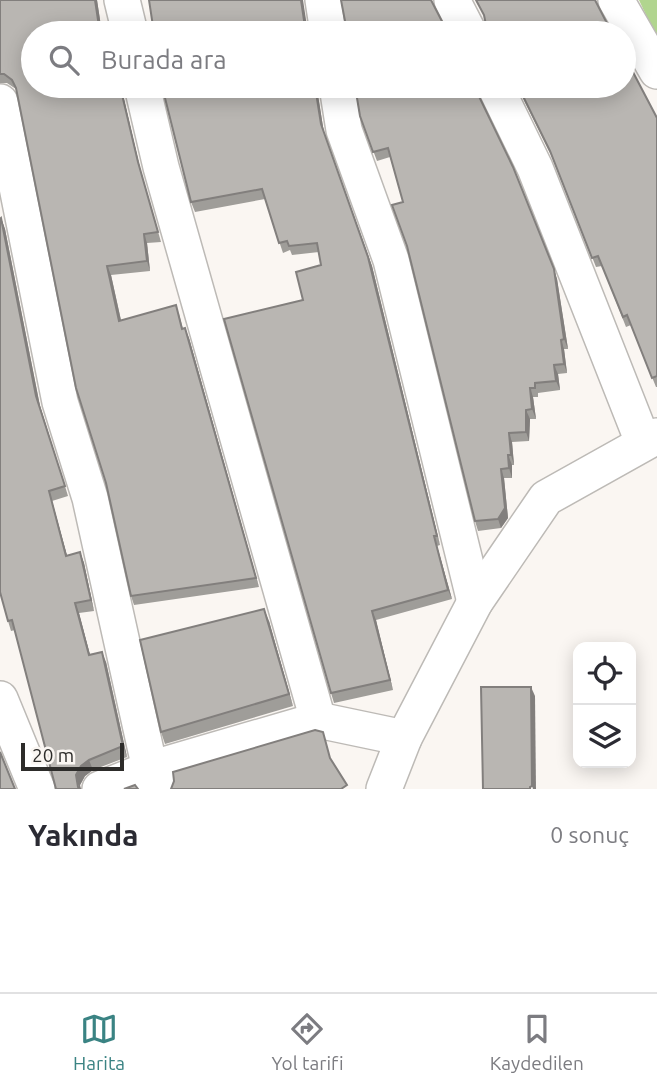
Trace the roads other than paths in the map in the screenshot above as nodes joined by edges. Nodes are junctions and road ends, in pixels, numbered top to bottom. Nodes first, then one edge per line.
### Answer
1 (122, 0) edge
2 (323, 0) edge
3 (452, 0) edge
4 (617, 0) edge
5 (127, 21) edge
6 (326, 21) edge
7 (462, 21) edge
8 (629, 21) edge
9 (636, 34) edge
10 (657, 71) edge
11 (145, 98) edge
12 (339, 98) edge
13 (501, 98) edge
14 (0, 102) edge
15 (650, 439) edge
16 (475, 602) junction
17 (0, 699) edge
18 (318, 720) junction
19 (404, 738) junction
20 (154, 779) edge
21 (37, 789) edge
22 (100, 789) edge
23 (384, 789) edge

1 - 5 street
2 - 6 street
3 - 7 street
4 - 8 street
9 - 10 street
11 - 18 street
12 - 16 street
13 - 15 street
14 - 20 street
15 - 16 street
16 - 19 street
17 - 21 street
18 - 19 street
18 - 20 street
19 - 23 street
20 - 22 street

